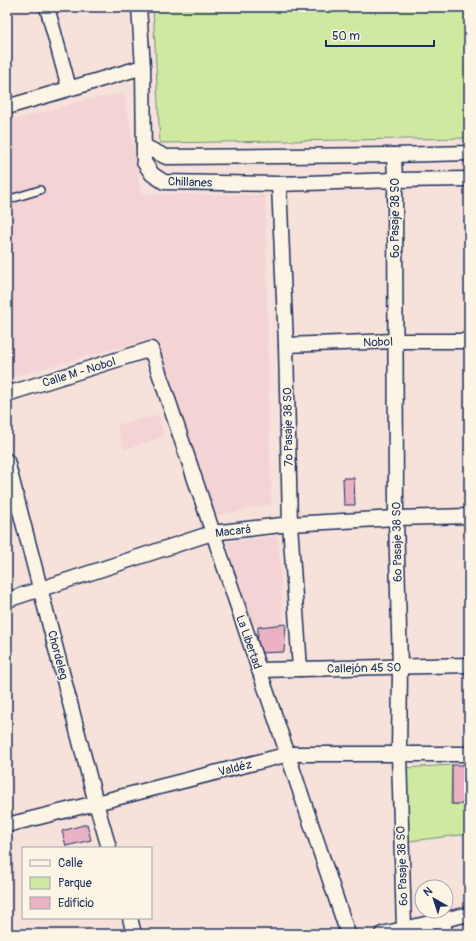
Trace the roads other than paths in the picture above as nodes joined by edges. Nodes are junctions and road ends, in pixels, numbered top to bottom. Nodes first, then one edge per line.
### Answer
1 (47, 7) edge
2 (139, 7) edge
3 (143, 67) junction
4 (69, 88) junction
5 (7, 106) edge
6 (144, 146) junction
7 (469, 153) edge
8 (394, 155) junction
9 (469, 179) edge
10 (395, 180) junction
11 (279, 184) junction
12 (40, 190) dead end
13 (7, 200) edge
14 (395, 341) junction
15 (469, 341) edge
16 (286, 345) junction
17 (151, 349) joint
18 (7, 394) edge
19 (7, 461) edge
20 (469, 516) edge
21 (396, 518) junction
22 (290, 524) junction
23 (212, 533) junction
24 (41, 589) junction
25 (7, 600) edge
26 (469, 665) edge
27 (400, 667) junction
28 (300, 669) junction
29 (259, 670) junction
30 (288, 754) junction
31 (399, 754) junction
32 (469, 754) edge
33 (96, 803) junction
34 (7, 825) edge
35 (109, 847) edge
36 (469, 914) edge
37 (130, 919) edge
38 (444, 927) edge
39 (404, 929) junction
40 (134, 934) edge
41 (348, 934) edge
42 (382, 934) edge

1 - 4 street
2 - 3 street
3 - 4 street
3 - 6 street
4 - 5 street
6 - 8 street, Chillanes
6 - 11 street, Chillanes
7 - 8 street, Chillanes
8 - 10 street, 6º Pasaje 38 SO
9 - 10 street, Chillanes
10 - 11 street, Chillanes
10 - 14 street, 6º Pasaje 38 SO
11 - 16 street, 7º Pasaje 38 SO
12 - 13 lane
14 - 15 street, Nobol
14 - 16 street, Nobol
14 - 21 street, 6º Pasaje 38 SO
16 - 22 street, 7º Pasaje 38 SO
17 - 18 street, Calle M - Nobol
17 - 23 street, La Libertad
19 - 24 street, Chordeleg
20 - 21 street, Macará
21 - 22 street, Macará
21 - 27 street, 6º Pasaje 38 SO
22 - 23 street, Macará
22 - 28 street, 7º Pasaje 38 SO
23 - 24 street, Macará
23 - 29 street, La Libertad
24 - 25 street, Macará
24 - 33 street, Chordeleg
26 - 27 street, Callejón 45 SO
27 - 28 street, Callejón 45 SO
27 - 31 street, 6º Pasaje 38 SO
28 - 29 street, Callejón 45 SO
29 - 30 street, La Libertad
30 - 31 street, Valdéz
30 - 33 street, Valdéz
30 - 41 street, La Libertad
31 - 32 street, Valdéz
31 - 39 street, 6º Pasaje 38 SO
33 - 34 street, Valdéz
33 - 35 street, Chordeleg
36 - 38 street
37 - 40 street
38 - 39 street
39 - 42 street

